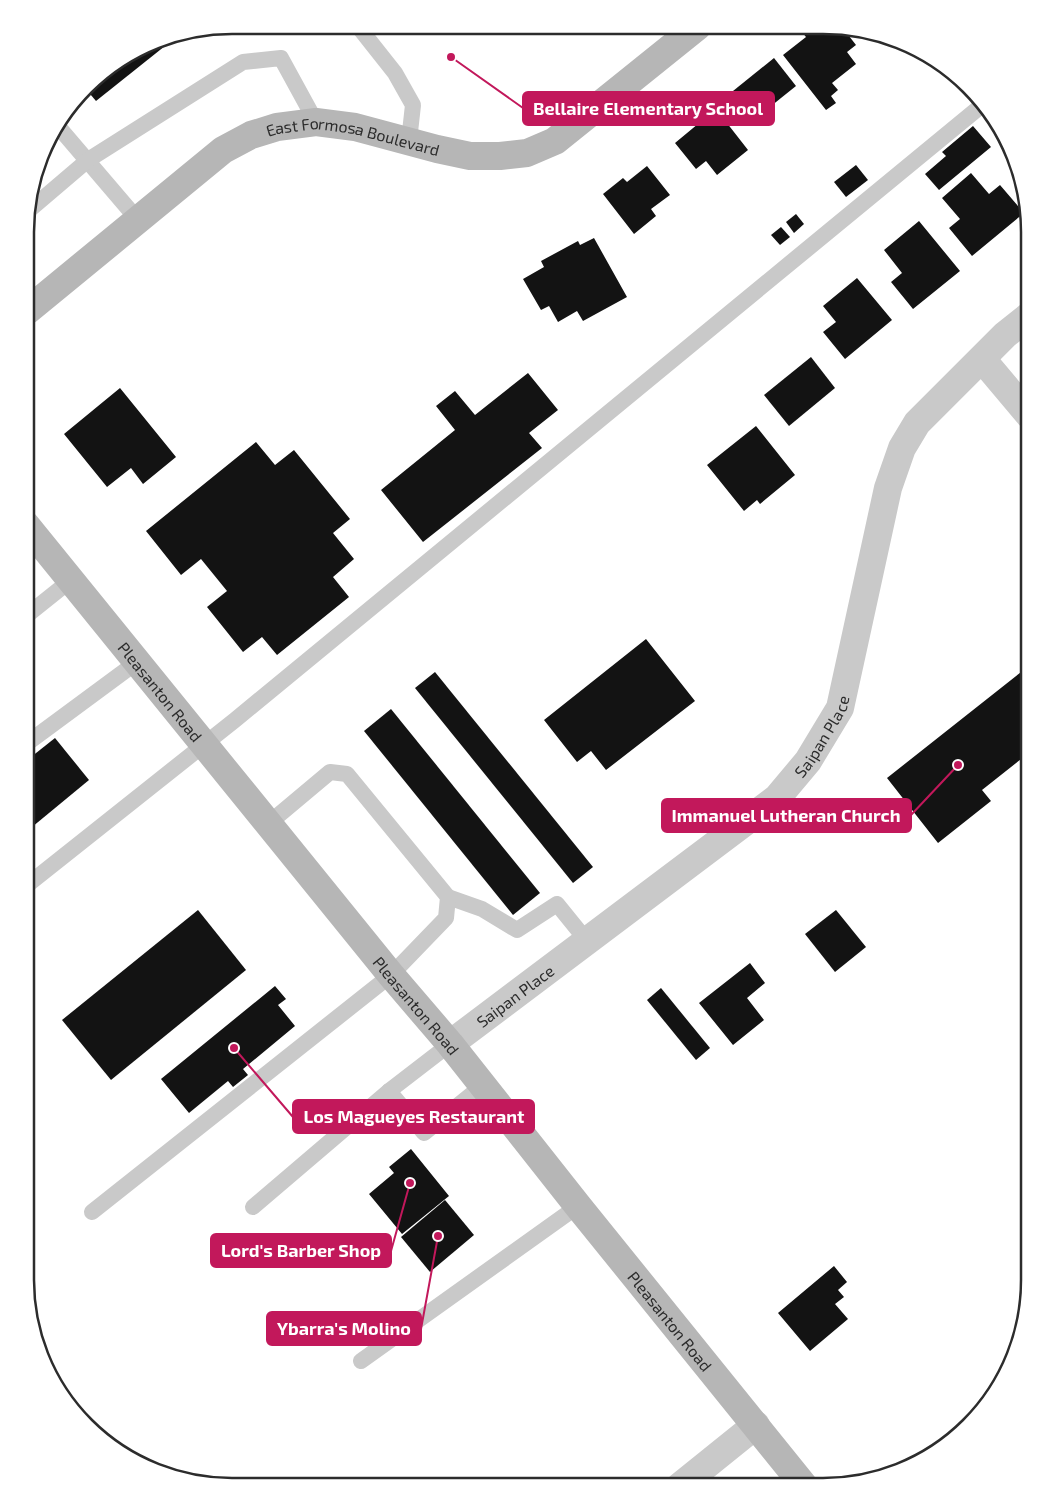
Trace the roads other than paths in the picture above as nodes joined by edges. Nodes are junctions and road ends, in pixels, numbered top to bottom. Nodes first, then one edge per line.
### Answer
1 (364, 34) edge
2 (688, 34) edge
3 (978, 108) edge
4 (316, 122) junction
5 (61, 130) edge
6 (409, 141) junction
7 (88, 160) junction
8 (35, 205) edge
9 (138, 220) junction
10 (34, 305) edge
11 (1021, 322) edge
12 (982, 359) junction
13 (1021, 405) edge
14 (34, 535) edge
15 (71, 580) junction
16 (34, 610) edge
17 (137, 662) junction
18 (34, 738) edge
19 (204, 745) junction
20 (268, 824) junction
21 (34, 880) edge
22 (448, 897) junction
23 (587, 941) junction
24 (391, 975) junction
25 (450, 1044) junction
26 (482, 1086) junction
27 (389, 1091) junction
28 (578, 1206) junction
29 (252, 1207) dead end
30 (92, 1212) dead end
31 (361, 1361) dead end
32 (756, 1425) junction
33 (691, 1478) edge
34 (798, 1478) edge

1 - 6 lane
2 - 6 main road, East Formosa Boulevard
3 - 19 lane
4 - 6 main road, East Formosa Boulevard
4 - 7 lane
4 - 9 main road, East Formosa Boulevard
5 - 7 lane
7 - 8 lane
7 - 9 lane
9 - 10 main road, East Formosa Boulevard
11 - 12 street, Saipan Place
12 - 13 street
12 - 23 street, Saipan Place
14 - 15 main road, Pleasanton Road
15 - 16 lane
15 - 17 main road, Pleasanton Road
17 - 18 lane
17 - 19 main road, Pleasanton Road
19 - 20 main road, Pleasanton Road
19 - 21 lane
20 - 22 lane
20 - 24 main road, Pleasanton Road
22 - 23 lane
22 - 24 lane
23 - 25 street, Saipan Place
24 - 25 main road, Pleasanton Road
24 - 30 lane
25 - 26 main road, Pleasanton Road
25 - 27 lane
26 - 27 lane
26 - 28 main road, Pleasanton Road
27 - 29 lane
28 - 31 lane
28 - 32 main road, Pleasanton Road
32 - 33 street
32 - 34 main road, Pleasanton Road

